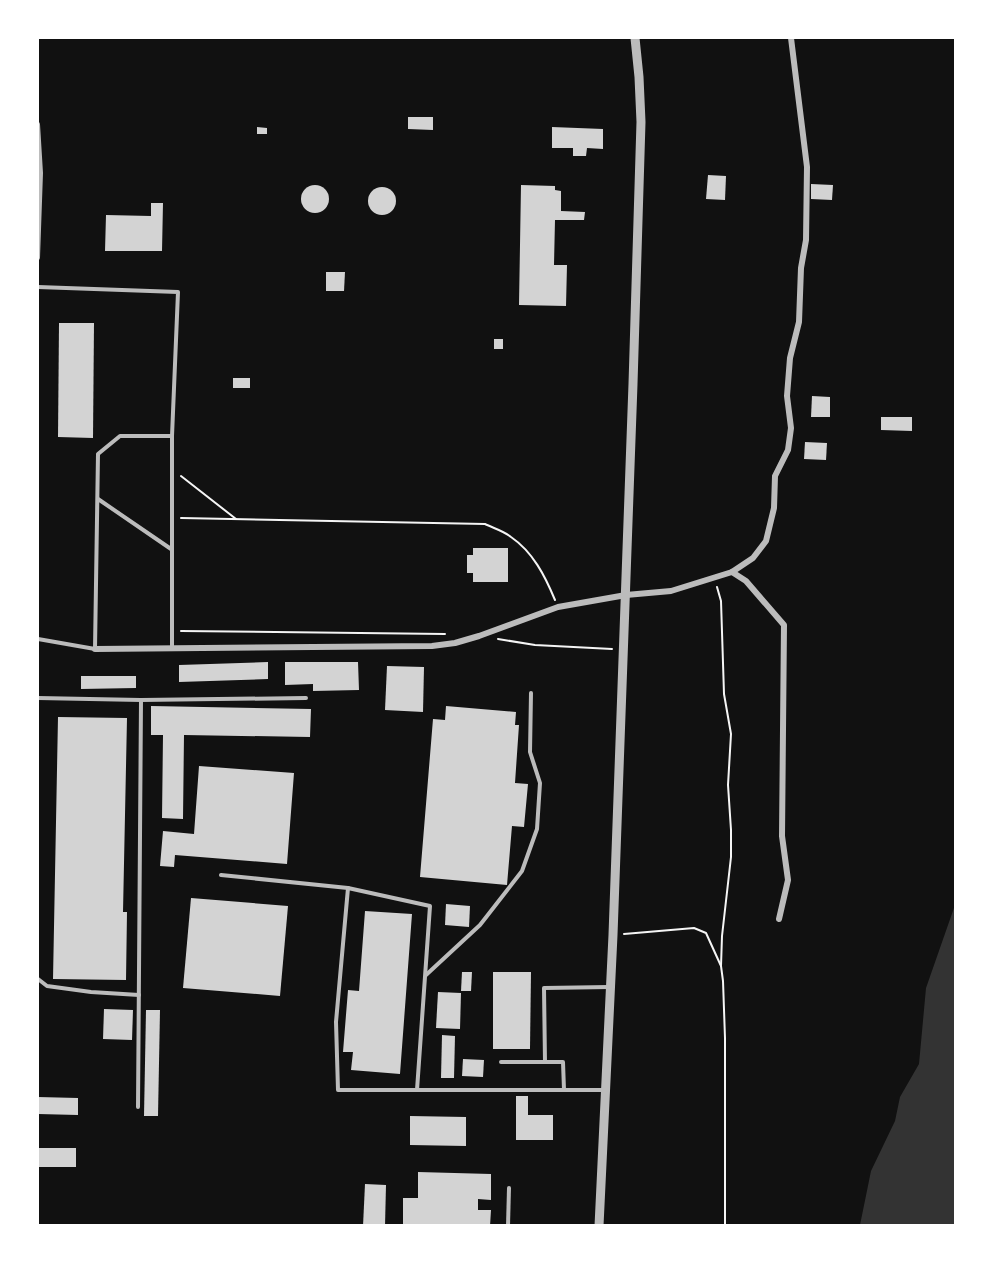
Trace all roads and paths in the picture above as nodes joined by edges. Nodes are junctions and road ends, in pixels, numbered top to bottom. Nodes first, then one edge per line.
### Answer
1 (635, 38) edge
2 (791, 38) edge
3 (38, 124) edge
4 (38, 258) edge
5 (38, 287) edge
6 (172, 436) junction
7 (172, 469) junction
8 (98, 498) junction
9 (172, 518) junction
10 (236, 519) junction
11 (172, 549) junction
12 (732, 572) junction
13 (715, 577) junction
14 (626, 595) junction
15 (558, 607) junction
16 (38, 639) edge
17 (95, 649) junction
18 (172, 649) junction
19 (531, 693) dead end
20 (38, 698) edge
21 (306, 698) dead end
22 (141, 700) junction
23 (221, 875) dead end
24 (348, 888) junction
25 (779, 919) dead end
26 (613, 935) junction
27 (721, 966) junction
28 (425, 975) junction
29 (38, 978) edge
30 (610, 987) junction
31 (139, 995) junction
32 (501, 1062) dead end
33 (545, 1062) junction
34 (417, 1090) junction
35 (564, 1090) junction
36 (605, 1090) junction
37 (138, 1107) dead end
38 (509, 1188) dead end
39 (508, 1226) edge
40 (599, 1226) edge
41 (725, 1226) edge

1 - 14 street
2 - 12 street
3 - 4 lane
5 - 6 lane
6 - 7 lane
6 - 8 lane
7 - 9 lane
7 - 10 path
8 - 11 lane
8 - 17 lane
9 - 10 path
9 - 11 lane
10 - 15 path
11 - 18 lane
12 - 13 street
12 - 25 street
13 - 14 street
13 - 27 path
14 - 15 street
14 - 26 street
15 - 18 street
16 - 17 lane
17 - 18 street
19 - 28 lane
20 - 22 lane
21 - 22 lane
22 - 31 lane
23 - 24 lane
24 - 28 lane
24 - 34 lane
26 - 27 path
26 - 30 street
27 - 41 path
28 - 34 lane
29 - 31 lane
30 - 33 lane
30 - 36 street
31 - 37 lane
32 - 33 lane
33 - 35 lane
34 - 35 lane
35 - 36 lane
36 - 40 street
38 - 39 lane

